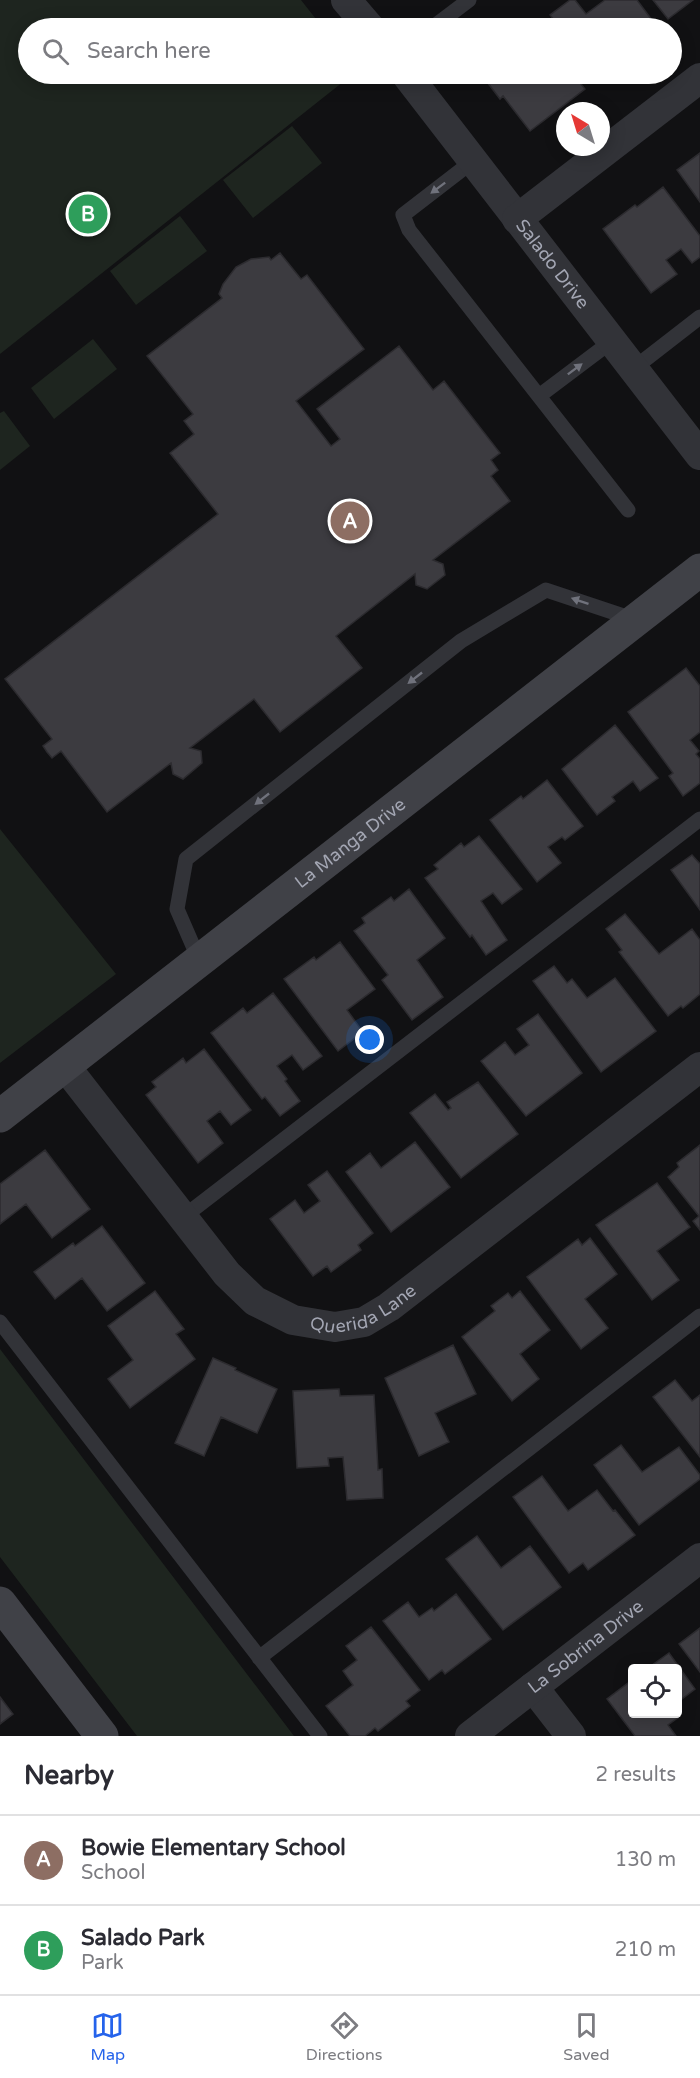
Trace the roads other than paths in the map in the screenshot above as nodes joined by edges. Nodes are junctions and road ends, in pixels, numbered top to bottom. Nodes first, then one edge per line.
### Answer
1 (346, 0) edge
2 (469, 0) edge
3 (361, 18) edge
4 (445, 18) edge
5 (700, 78) edge
6 (414, 84) edge
7 (473, 161) junction
8 (517, 219) junction
9 (700, 317) edge
10 (612, 341) junction
11 (633, 369) junction
12 (539, 396) junction
13 (700, 455) edge
14 (628, 510) dead end
15 (700, 570) edge
16 (636, 620) junction
17 (700, 819) edge
18 (200, 962) junction
19 (64, 1066) junction
20 (700, 1067) edge
21 (0, 1116) edge
22 (182, 1218) junction
23 (700, 1316) edge
24 (0, 1322) edge
25 (700, 1558) edge
26 (0, 1603) edge
27 (259, 1658) junction
28 (533, 1687) junction
29 (102, 1736) edge
30 (320, 1736) edge
31 (470, 1736) edge
32 (571, 1736) edge

1 - 3 street
2 - 4 lane
5 - 8 street
6 - 7 street, Salado Drive
7 - 8 street, Salado Drive
7 -> 12 lane
8 - 10 street, Salado Drive
9 - 11 lane
10 - 11 street, Salado Drive
12 -> 10 lane
11 - 13 street, Salado Drive
12 - 14 lane
15 - 16 street, La Manga Drive
16 - 18 street, La Manga Drive
16 -> 18 lane
17 - 22 lane
18 - 19 street, La Manga Drive
19 - 21 street, La Manga Drive
19 - 22 street, Querida Lane
20 - 22 street, Querida Lane
23 - 27 lane
24 - 27 lane
25 - 28 street, La Sobrina Drive
26 - 29 street
27 - 30 lane
28 - 31 street, La Sobrina Drive
28 - 32 street

